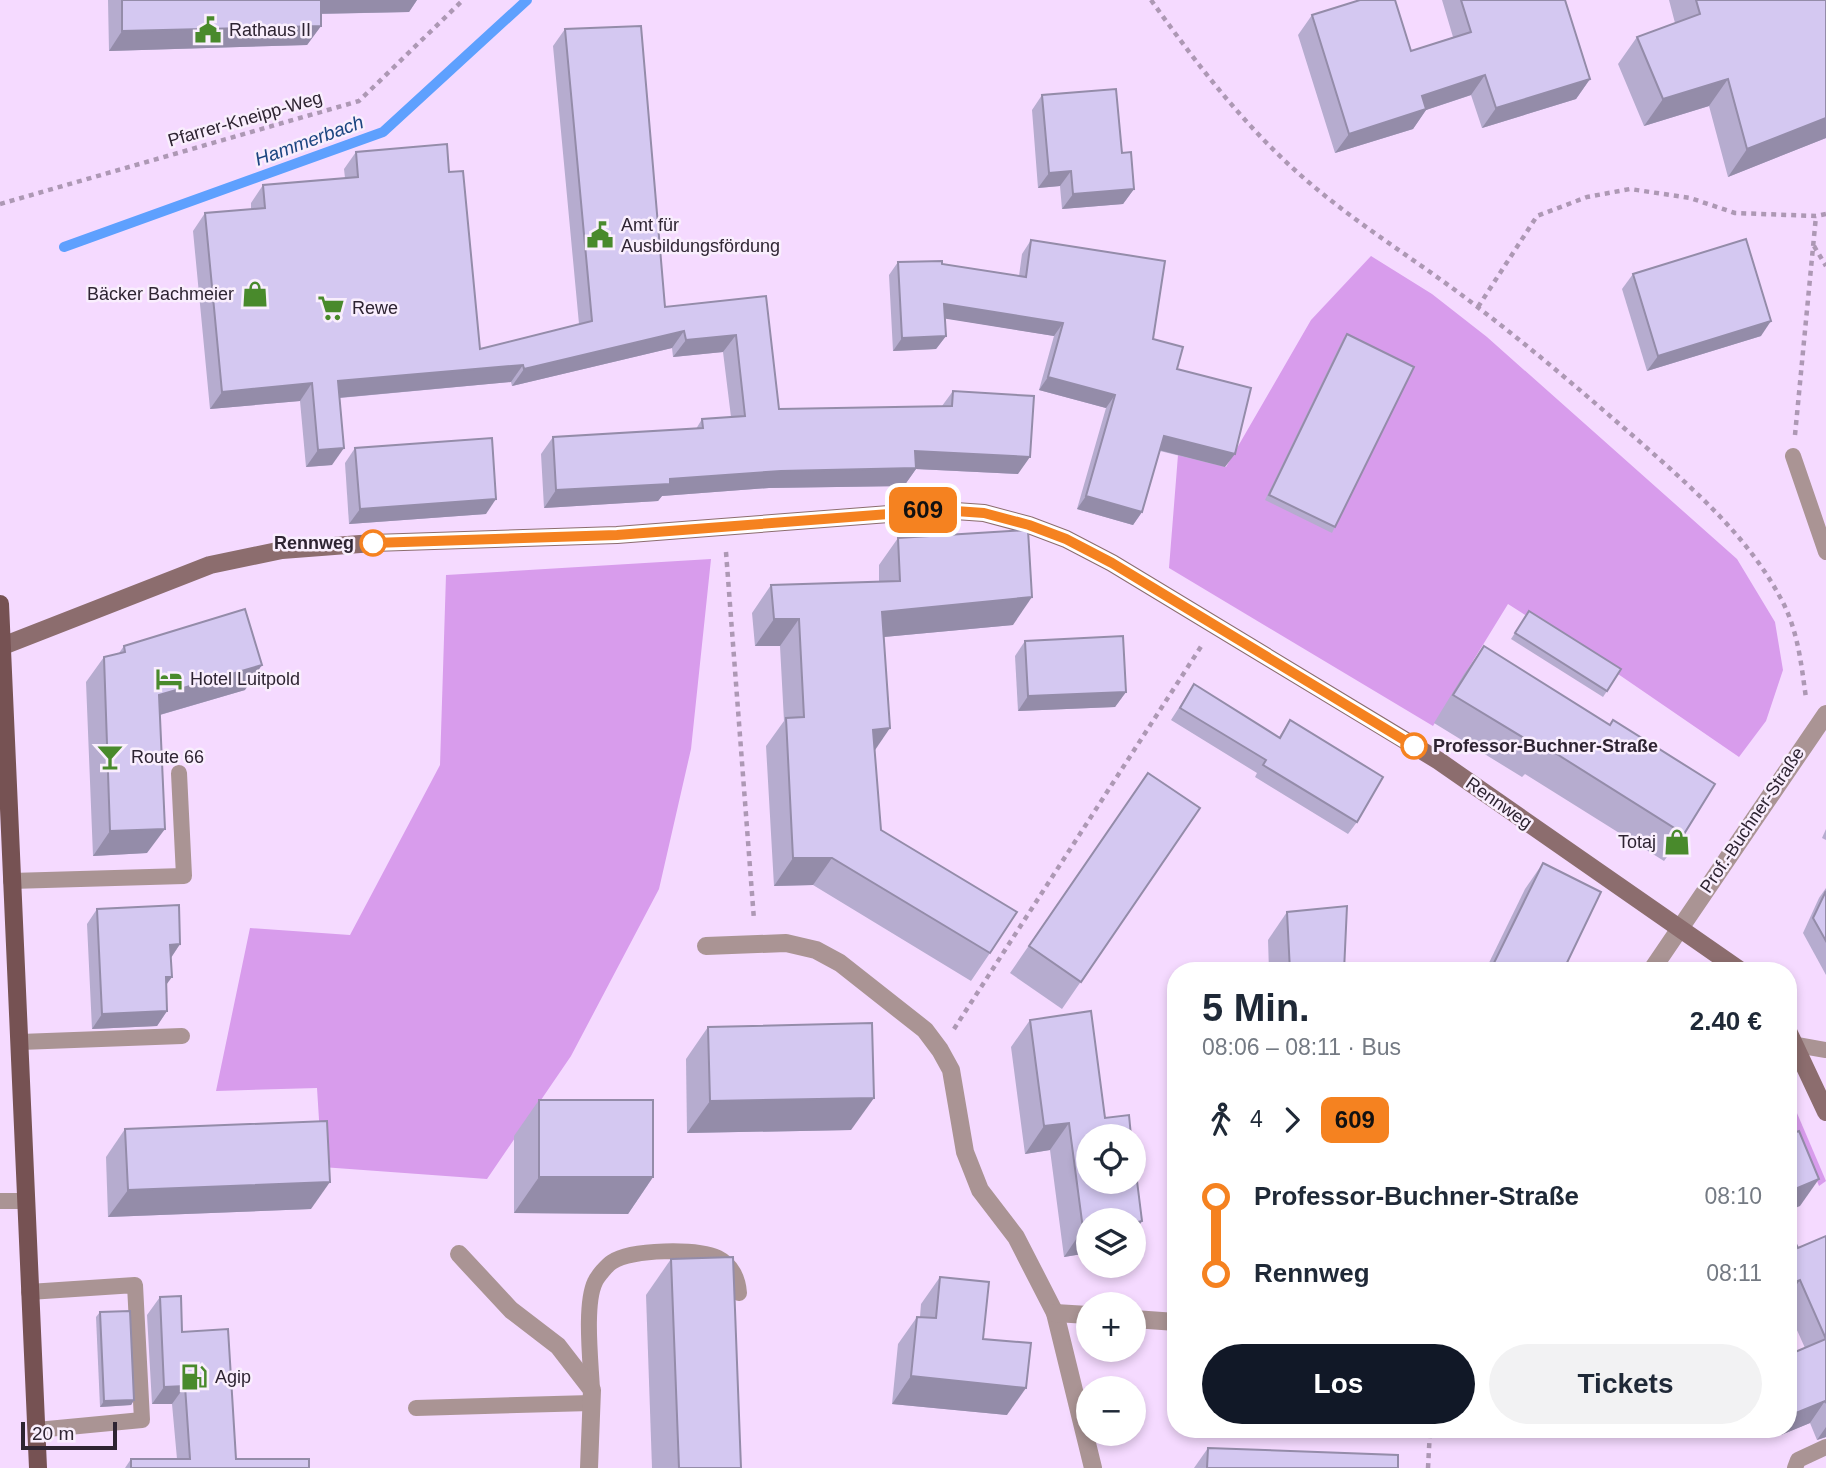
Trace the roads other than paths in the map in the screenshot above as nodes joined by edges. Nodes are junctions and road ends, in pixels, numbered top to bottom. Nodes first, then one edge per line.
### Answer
1 (1793, 456) road end
2 (1826, 552) edge
3 (0, 604) edge
4 (1, 647) edge
5 (1826, 714) edge
6 (179, 773) dead end
7 (11, 881) junction
8 (1680, 927) junction
9 (706, 946) dead end
10 (1657, 962) edge
11 (1729, 962) edge
12 (182, 1036) dead end
13 (1797, 1039) edge
14 (20, 1042) junction
15 (1797, 1047) edge
16 (1826, 1050) edge
17 (1826, 1112) edge
18 (0, 1201) edge
19 (25, 1202) junction
20 (459, 1254) dead end
21 (29, 1292) junction
22 (739, 1293) dead end
23 (1055, 1313) junction
24 (1076, 1314) edge
25 (1146, 1320) edge
26 (1167, 1321) edge
27 (592, 1397) junction
28 (416, 1408) dead end
29 (37, 1430) junction
30 (1826, 1447) edge
31 (38, 1468) edge
32 (589, 1468) edge
33 (1093, 1468) edge
34 (1796, 1468) edge

1 - 2 lane
3 - 4 main road
4 - 7 main road
4 - 8 main road, Rennweg
5 - 8 street, Prof.-Buchner-Straße
6 - 7 lane
7 - 14 main road
8 - 10 street, Prof.-Buchner-Straße
8 - 11 main road, Rennweg
9 - 23 street
12 - 14 lane
13 - 16 lane
14 - 19 main road
15 - 17 main road
18 - 19 lane
19 - 21 main road
20 - 27 street
21 - 29 main road
21 - 29 lane
22 - 27 lane
23 - 24 street
23 - 33 street
25 - 26 street
27 - 28 lane
27 - 32 street
29 - 31 main road
30 - 34 lane

